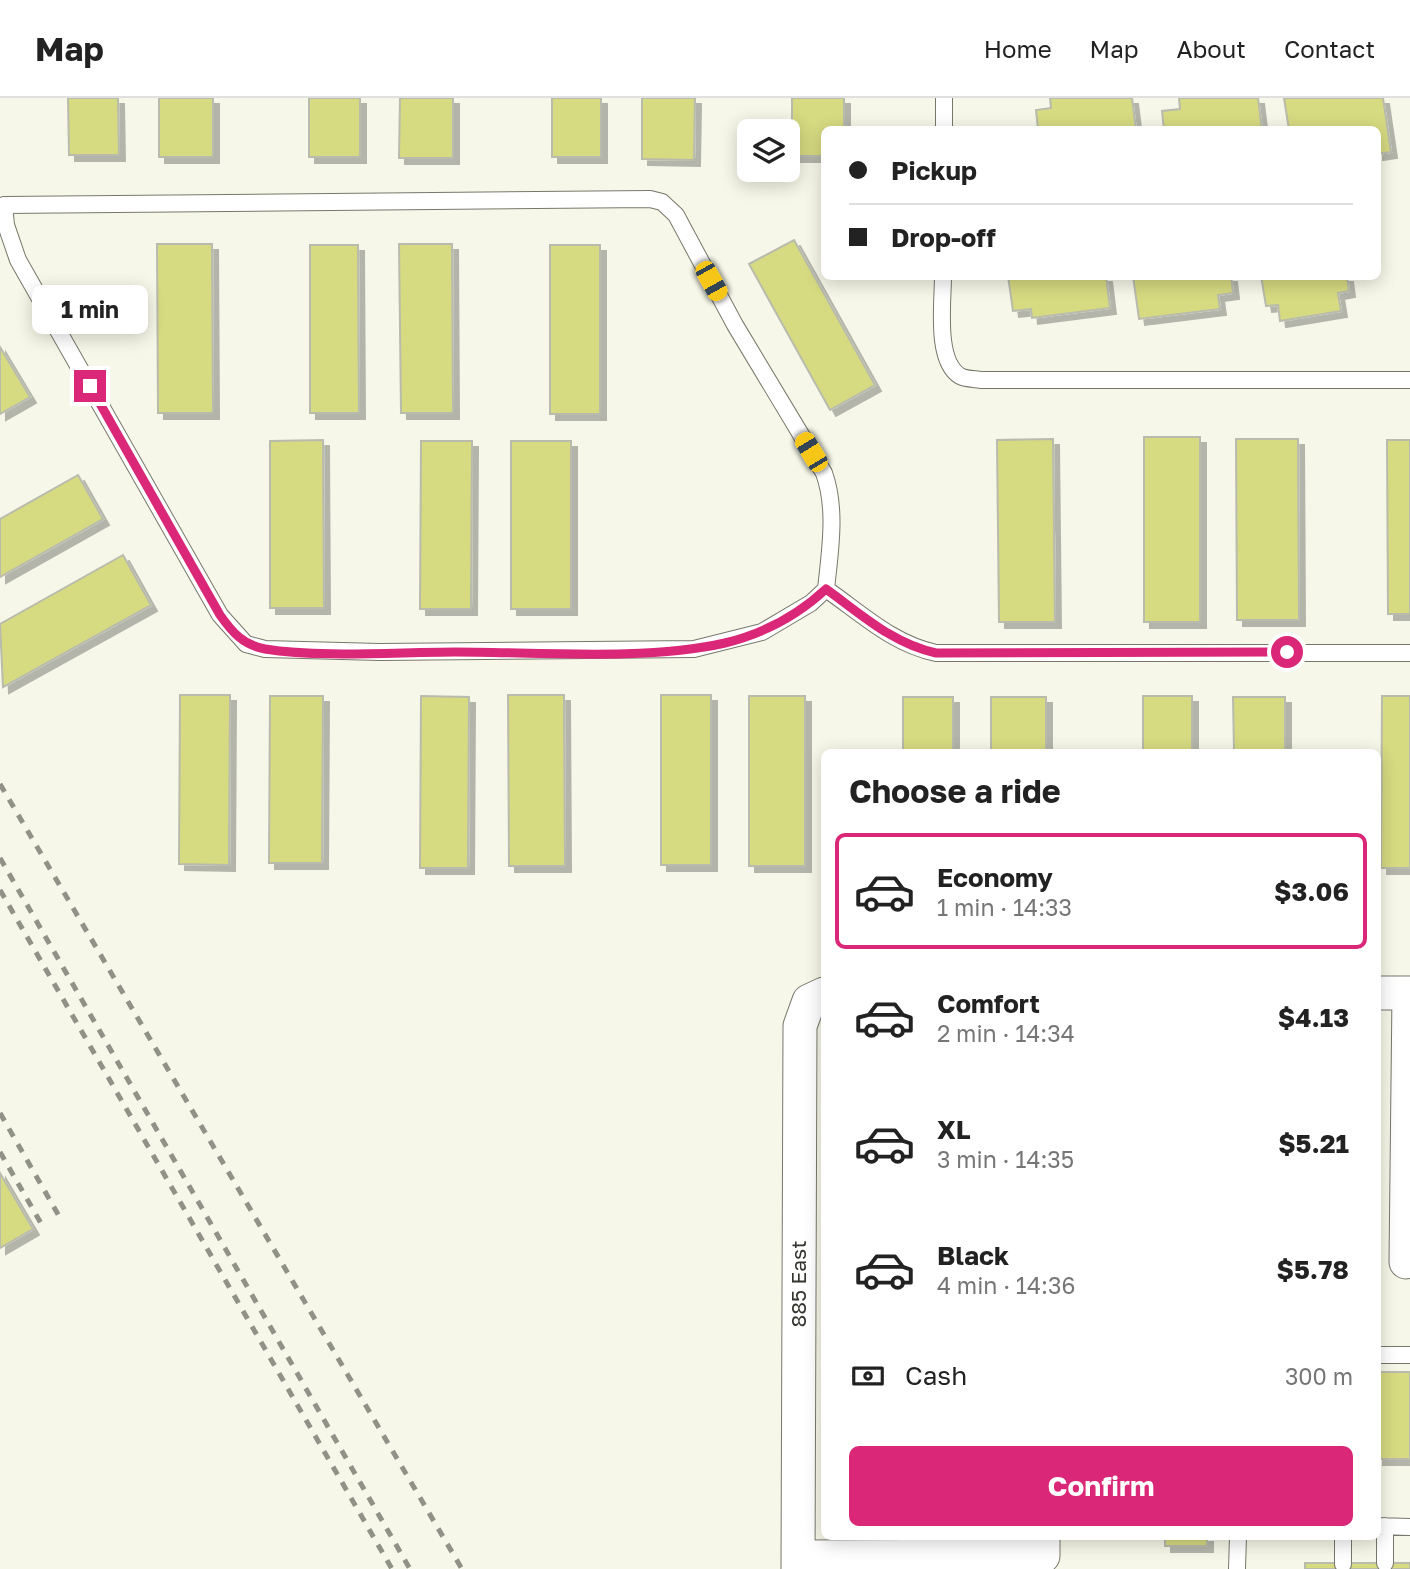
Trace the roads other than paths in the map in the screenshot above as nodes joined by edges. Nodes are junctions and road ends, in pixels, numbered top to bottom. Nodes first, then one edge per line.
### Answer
1 (944, 98) edge
2 (944, 126) edge
3 (943, 280) edge
4 (1410, 380) edge
5 (826, 589) junction
6 (1410, 653) edge
7 (1381, 993) edge
8 (1410, 993) edge
9 (817, 997) edge
10 (811, 1203) edge
11 (1392, 1206) edge
12 (1406, 1262) dead end
13 (1381, 1355) edge
14 (1410, 1355) edge
15 (812, 1379) edge
16 (1381, 1526) edge
17 (1410, 1527) edge
18 (1043, 1540) edge
19 (1238, 1540) edge
20 (1343, 1540) edge
21 (798, 1563) edge
22 (1385, 1563) dead end
23 (1343, 1564) dead end
24 (1237, 1569) edge

1 - 2 lane
3 - 4 lane
5 - 5 lane
5 - 6 lane
7 - 8 street
8 - 11 street
9 - 10 street, 885 East
10 - 15 street, 885 East
11 - 12 street
13 - 14 lane
15 - 21 street, 885 East
16 - 17 lane
16 - 22 lane
18 - 21 street
19 - 24 lane
20 - 23 lane

